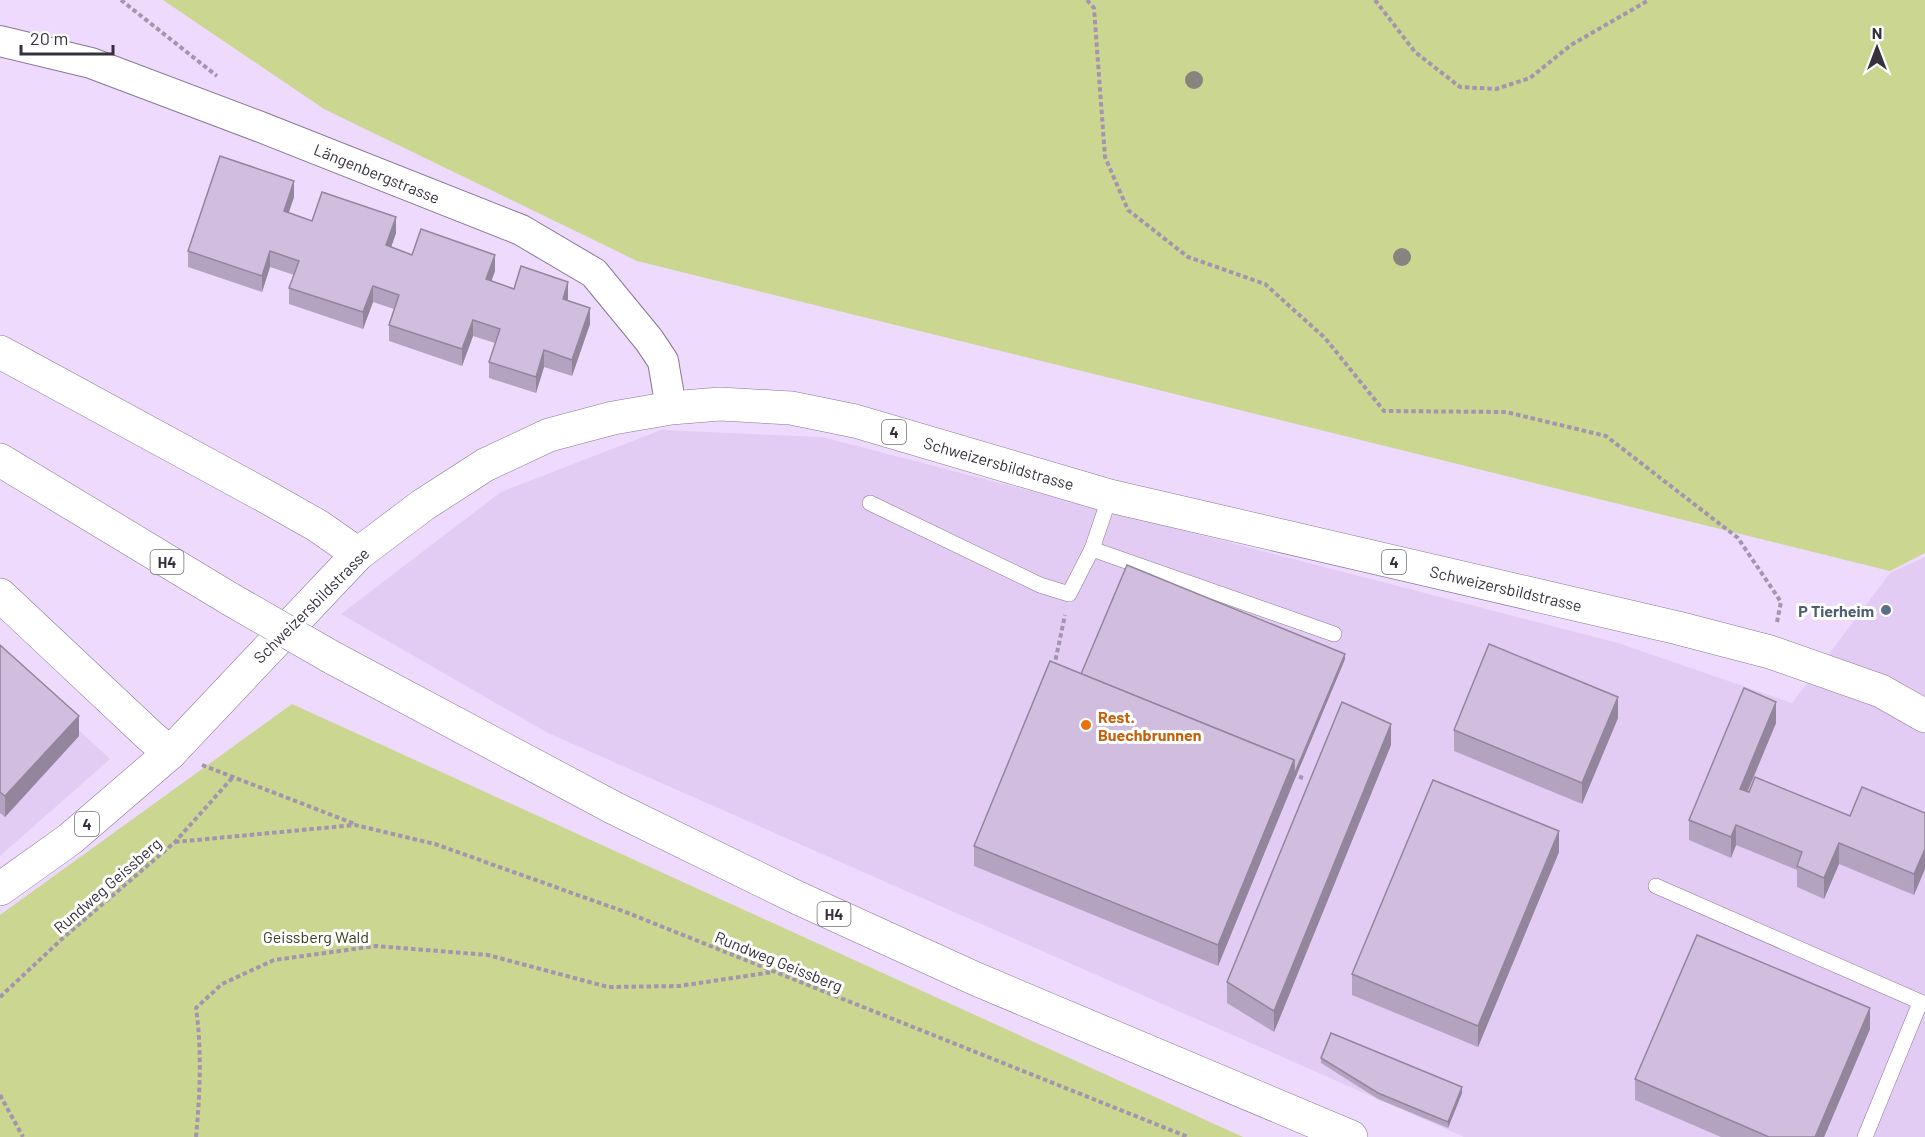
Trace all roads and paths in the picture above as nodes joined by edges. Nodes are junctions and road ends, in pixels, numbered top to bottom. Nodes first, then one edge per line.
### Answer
1 (121, 0) edge
2 (1087, 0) edge
3 (1375, 0) edge
4 (1649, 0) edge
5 (0, 41) edge
6 (222, 80) dead end
7 (0, 352) edge
8 (671, 408) junction
9 (0, 460) edge
10 (1110, 496) junction
11 (870, 502) dead end
12 (1092, 549) junction
13 (358, 554) junction
14 (1069, 594) junction
15 (0, 595) edge
16 (1334, 634) dead end
17 (1770, 652) junction
18 (1058, 675) edge
19 (1925, 716) edge
20 (170, 753) junction
21 (1292, 774) edge
22 (233, 777) junction
23 (1303, 778) dead end
24 (356, 825) junction
25 (175, 842) junction
26 (1656, 886) dead end
27 (0, 889) edge
28 (774, 972) junction
29 (0, 997) edge
30 (1923, 1004) edge
31 (0, 1095) edge
32 (23, 1137) edge
33 (196, 1137) edge
34 (1188, 1137) edge
35 (1351, 1137) edge
36 (1865, 1137) edge

1 - 6 path
2 - 17 path
3 - 4 path
5 - 8 street, Längenbergstrasse
7 - 13 main road
8 - 10 main road, Schweizersbildstrasse / 4
8 - 13 main road, Schweizersbildstrasse / 4
9 - 35 main road, H4, bridge
10 - 12 lane
10 - 17 main road, Schweizersbildstrasse / 4
11 - 14 lane
12 - 14 lane
12 - 16 lane
13 - 20 main road, Schweizersbildstrasse / 4
14 - 18 path
15 - 20 main road
17 - 19 main road, Schweizersbildstrasse / 4
20 - 22 path, Rundweg Geissberg
20 - 27 main road, Schweizersbildstrasse / 4
21 - 23 path
22 - 24 path, Rundweg Geissberg
22 - 25 path
24 - 25 path, Rundweg Geissberg
24 - 28 path, Rundweg Geissberg
25 - 29 path, Rundweg Geissberg
26 - 30 lane
28 - 33 path
28 - 34 path, Rundweg Geissberg
30 - 36 lane
31 - 32 path

